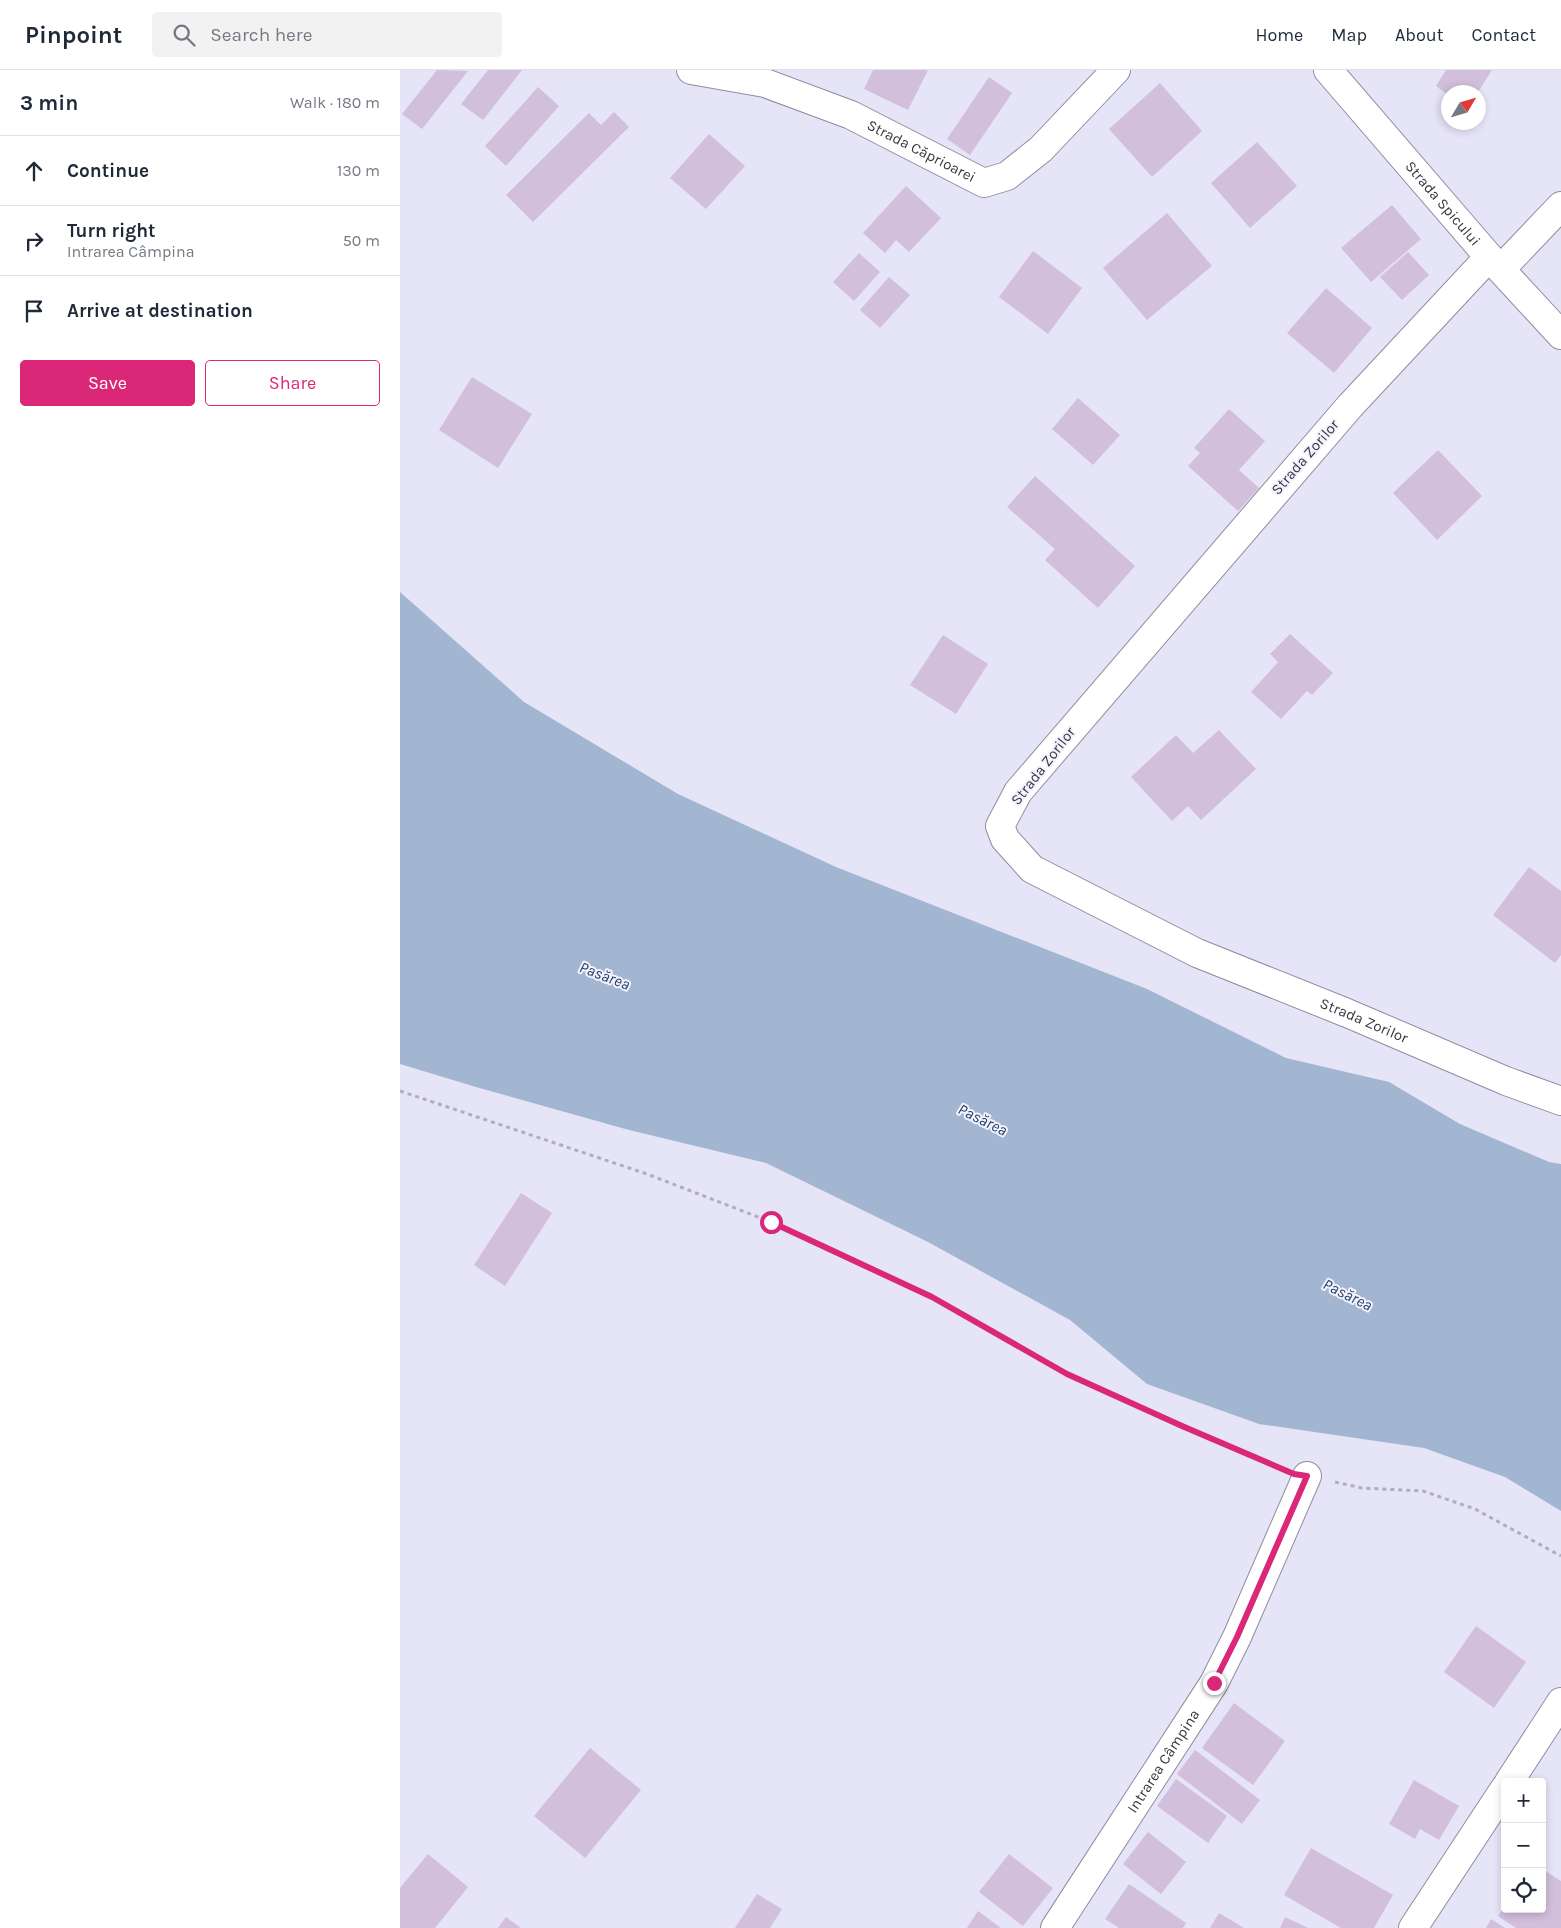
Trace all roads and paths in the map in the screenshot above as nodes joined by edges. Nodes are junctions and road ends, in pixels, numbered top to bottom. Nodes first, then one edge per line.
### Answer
1 (691, 70) edge
2 (1116, 70) edge
3 (1328, 70) edge
4 (1561, 206) edge
5 (1495, 263) junction
6 (1561, 335) edge
7 (400, 1091) edge
8 (1561, 1101) edge
9 (1307, 1476) junction
10 (1561, 1556) edge
11 (1561, 1702) edge
12 (1512, 1778) edge
13 (1501, 1794) edge
14 (1055, 1928) edge
15 (1413, 1928) edge

1 - 2 street, Strada Căprioarei
3 - 5 street, Strada Spicului
4 - 5 street, Strada Zorilor
5 - 6 street, Strada Spicului
5 - 8 street, Strada Zorilor
7 - 9 path
9 - 10 path
9 - 14 street, Intrarea Câmpina
11 - 12 street
13 - 15 street

